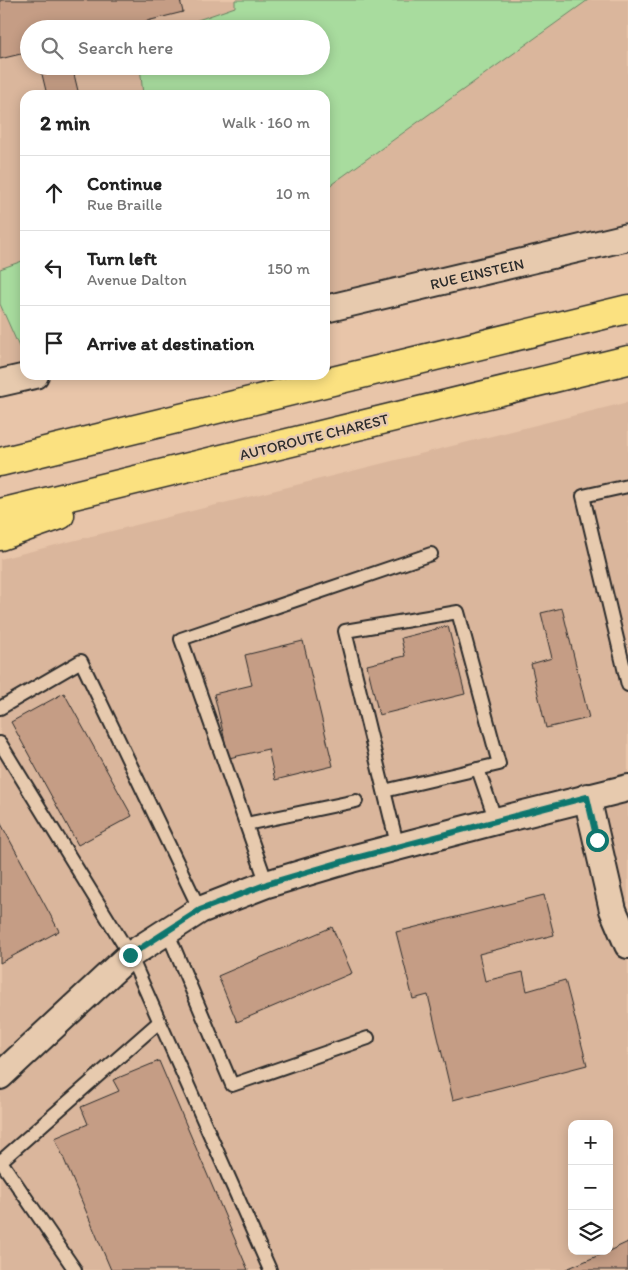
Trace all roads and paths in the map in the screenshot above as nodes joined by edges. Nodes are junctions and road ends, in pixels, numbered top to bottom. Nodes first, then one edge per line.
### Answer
1 (628, 237) edge
2 (330, 308) edge
3 (628, 309) edge
4 (628, 360) edge
5 (20, 378) edge
6 (0, 383) edge
7 (2, 461) edge
8 (193, 467) junction
9 (628, 486) edge
10 (0, 513) edge
11 (0, 536) edge
12 (431, 554) dead end
13 (628, 685) edge
14 (0, 708) edge
15 (0, 743) edge
16 (478, 769) junction
17 (628, 788) edge
18 (384, 791) junction
19 (587, 797) junction
20 (356, 801) dead end
21 (496, 821) junction
22 (246, 824) junction
23 (398, 848) junction
24 (267, 884) junction
25 (200, 910) junction
26 (167, 931) junction
27 (628, 945) edge
28 (130, 955) junction
29 (159, 1022) junction
30 (368, 1038) dead end
31 (3, 1068) edge
32 (0, 1161) edge
33 (75, 1270) edge
34 (270, 1270) edge

1 - 2 street, RUE EINSTEIN
3 - 7 highway
4 - 8 highway, AUTOROUTE CHAREST
5 - 6 street
8 - 10 highway, AUTOROUTE CHAREST
8 - 11 highway
9 - 13 lane
12 - 22 lane
14 - 25 lane
15 - 28 lane
16 - 18 lane
16 - 18 lane
16 - 21 lane
17 - 19 street
18 - 23 lane
19 - 21 street
19 - 27 street
20 - 22 lane
21 - 23 street
22 - 24 lane
23 - 24 street
24 - 25 street
25 - 26 street
26 - 28 street
26 - 30 lane
28 - 29 lane
28 - 31 street
29 - 32 lane
29 - 34 lane
32 - 33 lane

